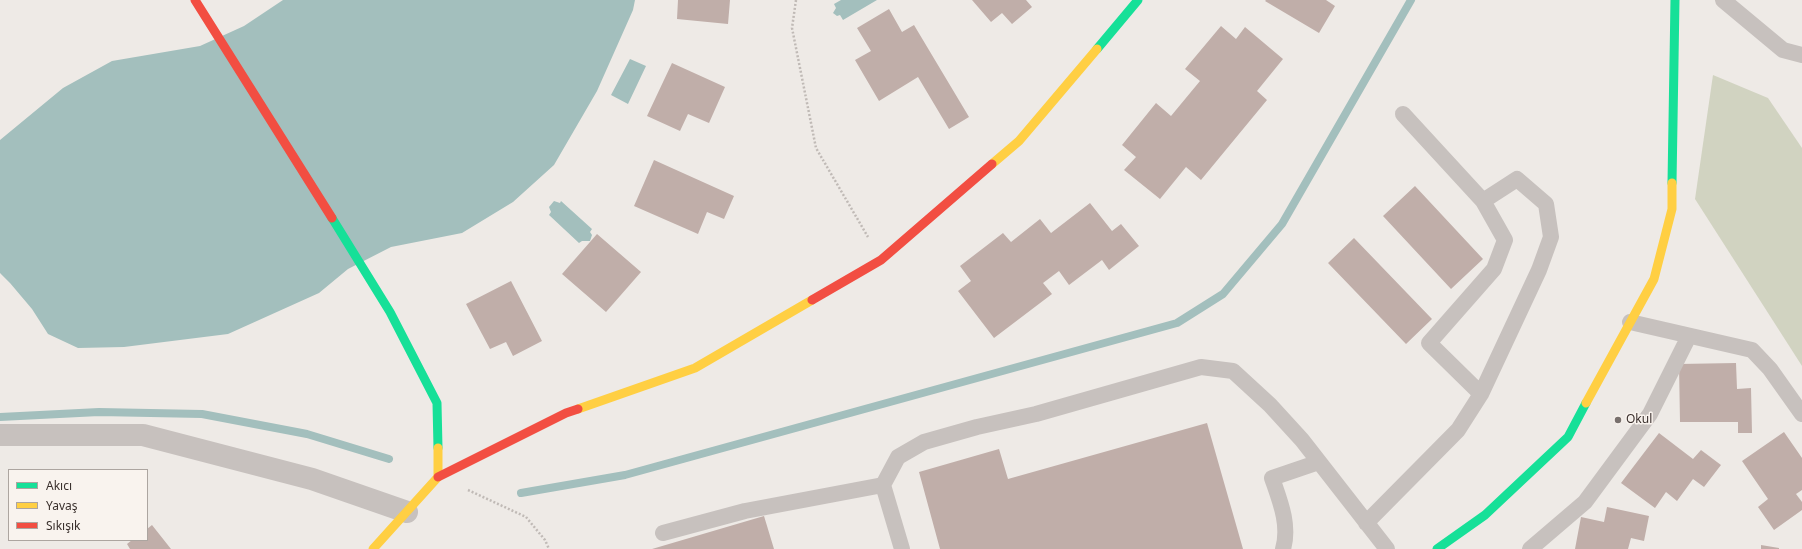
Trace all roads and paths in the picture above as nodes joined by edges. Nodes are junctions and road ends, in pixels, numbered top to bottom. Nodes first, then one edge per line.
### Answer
1 (196, 0) edge
2 (796, 0) edge
3 (1138, 0) edge
4 (1675, 0) edge
5 (1723, 0) edge
6 (1802, 55) edge
7 (1403, 114) dead end
8 (1483, 201) junction
9 (881, 260) junction
10 (1630, 322) junction
11 (1689, 336) junction
12 (1481, 394) junction
13 (1802, 414) edge
14 (0, 435) edge
15 (1319, 462) junction
16 (438, 477) junction
17 (883, 485) junction
18 (407, 512) junction
19 (1366, 523) junction
20 (663, 533) dead end
21 (373, 549) edge
22 (549, 549) edge
23 (902, 549) edge
24 (1283, 549) edge
25 (1387, 549) edge
26 (1437, 549) edge
27 (1530, 549) edge

1 - 16 street
2 - 9 path
3 - 9 street
4 - 10 street
5 - 6 lane
7 - 8 lane
8 - 12 lane
8 - 12 lane
9 - 16 street
10 - 11 lane
10 - 26 street
11 - 13 lane
11 - 27 lane
12 - 19 lane
14 - 18 street
15 - 17 lane
15 - 19 lane
15 - 24 lane
16 - 18 street
16 - 22 path
17 - 20 lane
17 - 23 lane
18 - 21 street
19 - 25 lane

